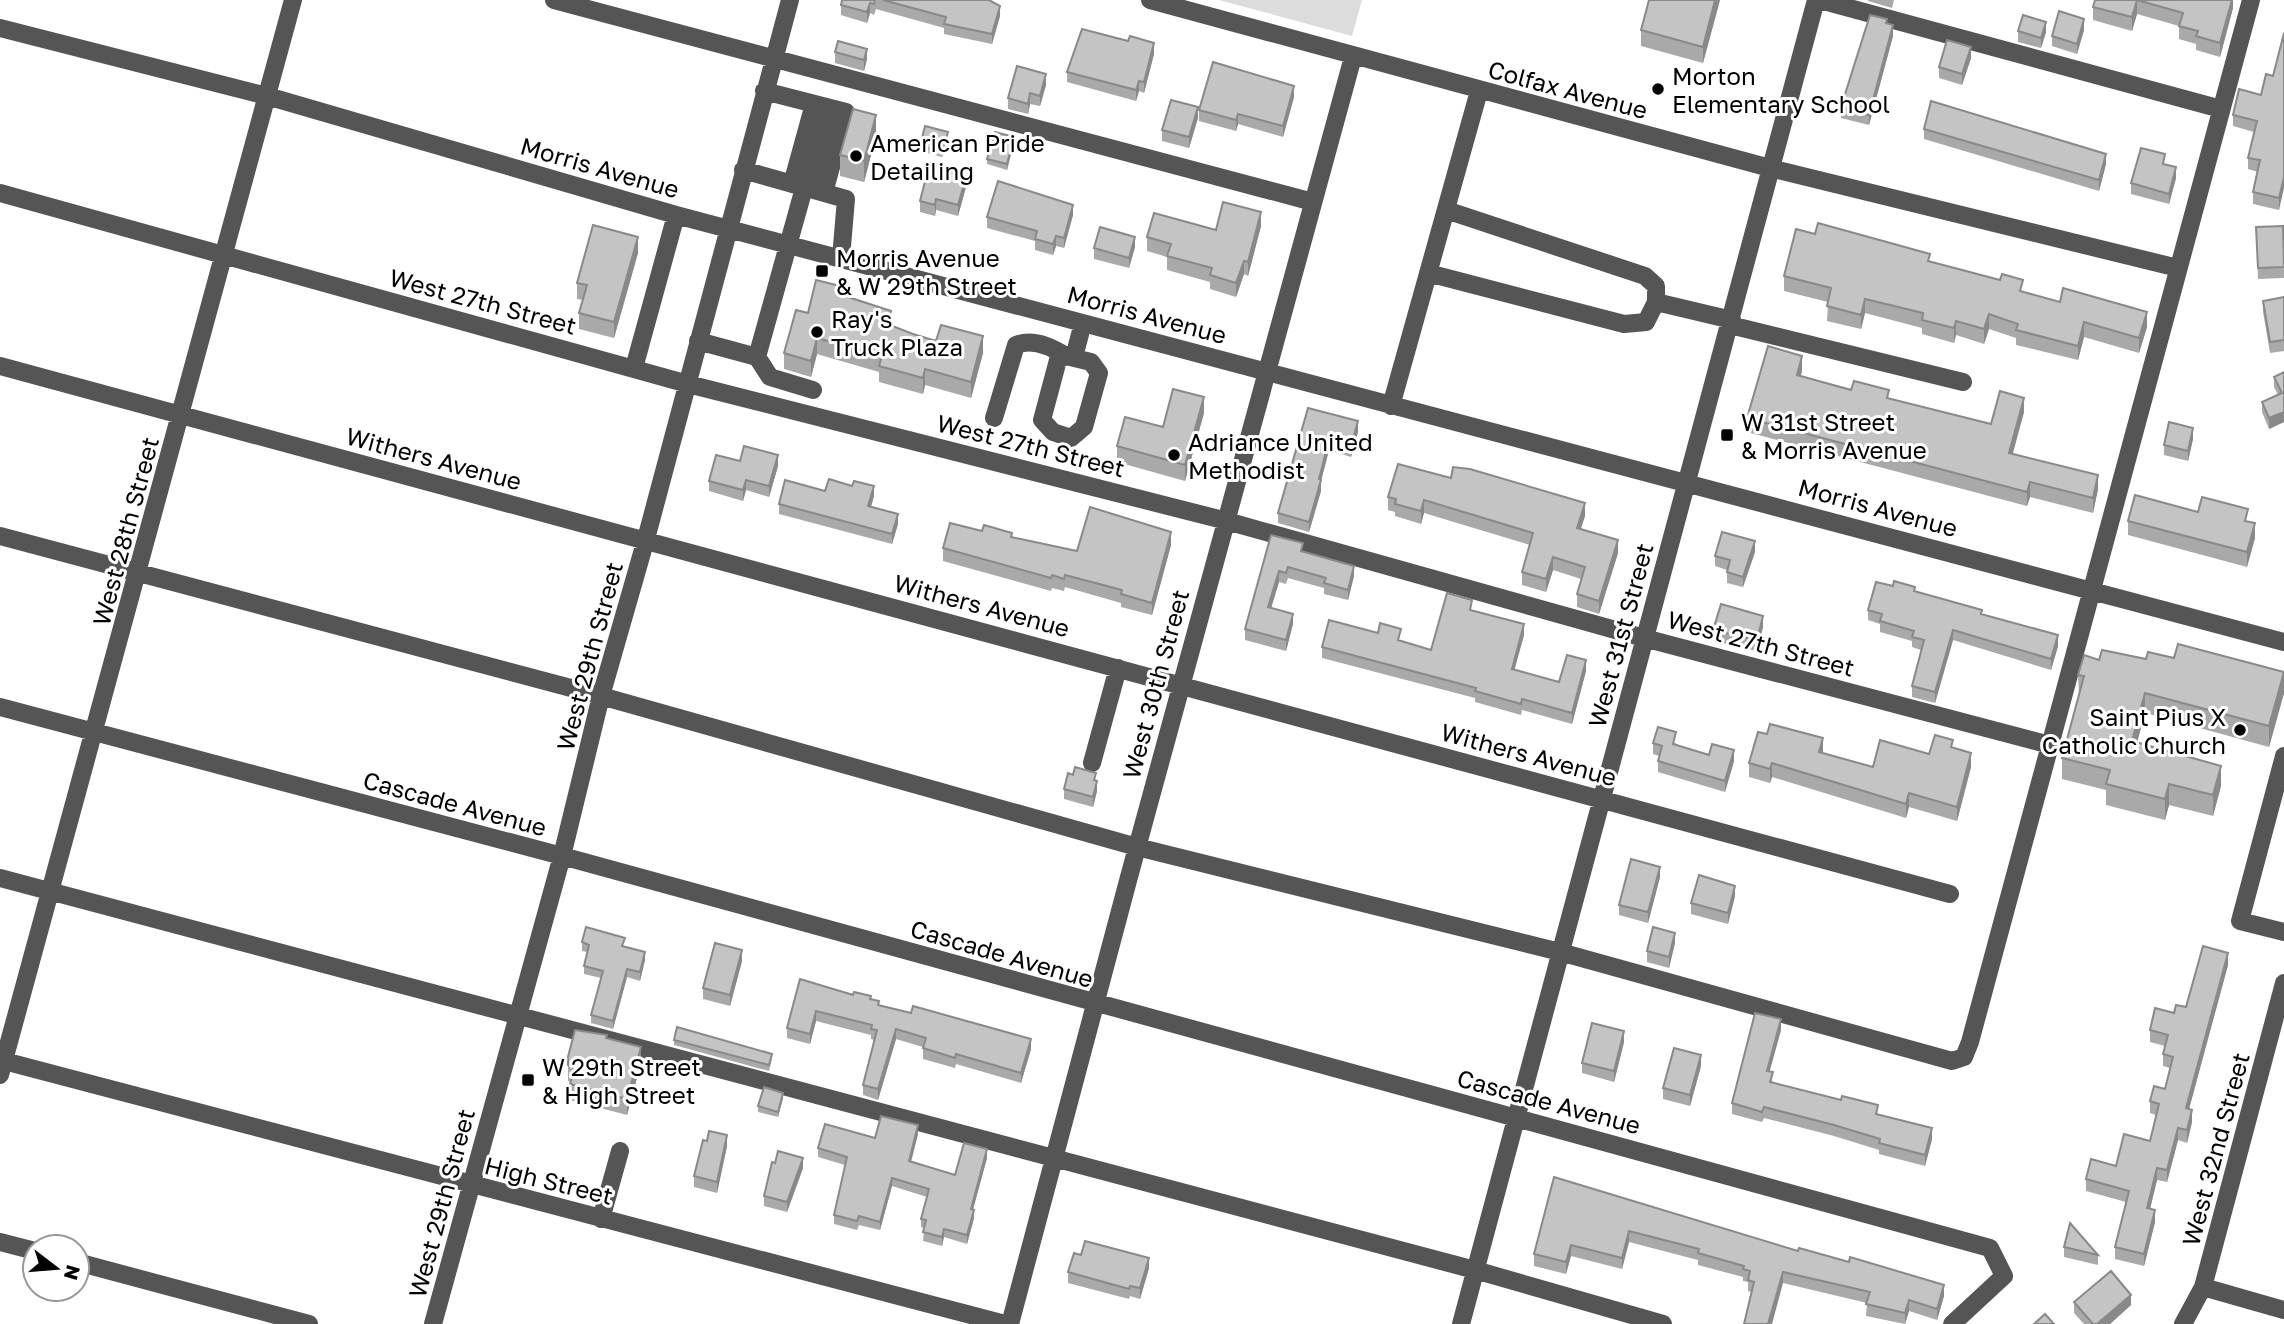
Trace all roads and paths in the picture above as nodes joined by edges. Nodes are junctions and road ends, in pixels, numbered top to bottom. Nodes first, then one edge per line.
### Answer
1 (293, 0) edge
2 (554, 0) edge
3 (790, 0) edge
4 (1150, 0) edge
5 (1818, 0) edge
6 (2251, 0) edge
7 (0, 28) edge
8 (773, 57) junction
9 (1353, 57) junction
10 (764, 91) junction
11 (1479, 91) junction
12 (267, 96) junction
13 (822, 106) junction
14 (2221, 109) junction
15 (1770, 168) junction
16 (743, 170) junction
17 (807, 188) junction
18 (0, 193) edge
19 (1313, 202) junction
20 (1446, 210) junction
21 (676, 215) junction
22 (727, 228) junction
23 (788, 244) junction
24 (225, 255) junction
25 (841, 258) junction
26 (2178, 268) junction
27 (1428, 273) junction
28 (1656, 302) junction
29 (1083, 323) junction
30 (1731, 323) junction
31 (698, 341) junction
32 (757, 357) junction
33 (0, 366) edge
34 (634, 368) junction
35 (1266, 371) junction
36 (1963, 382) dead end
37 (688, 384) junction
38 (813, 390) dead end
39 (1391, 406) junction
40 (181, 416) junction
41 (994, 418) dead end
42 (1687, 481) junction
43 (1223, 520) junction
44 (0, 536) edge
45 (646, 539) junction
46 (138, 575) junction
47 (2092, 590) junction
48 (1644, 638) junction
49 (2284, 642) edge
50 (1118, 668) junction
51 (1182, 685) junction
52 (601, 696) junction
53 (0, 707) edge
54 (95, 734) junction
55 (2050, 745) junction
56 (2284, 756) edge
57 (1091, 763) dead end
58 (1601, 799) junction
59 (1137, 847) junction
60 (562, 856) junction
61 (0, 878) edge
62 (51, 893) junction
63 (1950, 894) dead end
64 (2284, 932) edge
65 (1560, 952) junction
66 (2284, 983) edge
67 (1093, 1004) junction
68 (518, 1014) junction
69 (1, 1065) edge
70 (1515, 1116) junction
71 (620, 1151) dead end
72 (1054, 1158) junction
73 (471, 1186) junction
74 (601, 1219) junction
75 (0, 1242) edge
76 (21, 1247) edge
77 (91, 1266) edge
78 (1475, 1270) junction
79 (2203, 1287) junction
80 (2284, 1310) edge
81 (309, 1324) edge
82 (433, 1324) edge
83 (1007, 1324) edge
84 (1461, 1324) edge
85 (1662, 1324) edge
86 (1952, 1324) edge
87 (2183, 1324) edge

1 - 12 street, West 28th Street
2 - 8 street
3 - 8 street, West 29th Street
4 - 9 street, Colfax Avenue
5 - 14 street
5 - 15 street, West 31st Street
6 - 14 street
7 - 12 street, Morris Avenue
8 - 10 street, West 29th Street
8 - 19 street
9 - 11 street, Colfax Avenue
9 - 19 street, West 30th Street
10 - 13 street
10 - 16 street, West 29th Street
11 - 15 street, Colfax Avenue
11 - 20 street
12 - 21 street, Morris Avenue
12 - 24 street, West 28th Street
13 - 17 street
13 - 17 street
14 - 26 street
15 - 26 street, Colfax Avenue
15 - 30 street, West 31st Street
16 - 17 street
16 - 22 street, West 29th Street
17 - 23 street
17 - 25 street
18 - 24 street, West 27th Street
19 - 35 street, West 30th Street
20 - 27 street
20 - 28 street
21 - 22 street, Morris Avenue
21 - 34 street
22 - 23 street, Morris Avenue
22 - 31 street, West 29th Street
23 - 25 street, Morris Avenue
23 - 32 street
24 - 34 street, West 27th Street
24 - 40 street, West 28th Street
25 - 29 street, Morris Avenue
26 - 47 street
27 - 28 street
27 - 39 street
28 - 30 street
29 - 35 street, Morris Avenue
29 - 41 street
30 - 36 street
30 - 42 street, West 31st Street
31 - 32 street
31 - 37 street, West 29th Street
32 - 38 street
33 - 40 street, Withers Avenue
34 - 37 street, West 27th Street
35 - 39 street, Morris Avenue
35 - 43 street, West 30th Street
37 - 43 street, West 27th Street
37 - 45 street, West 29th Street
39 - 42 street, Morris Avenue
40 - 45 street, Withers Avenue
40 - 46 street, West 28th Street
42 - 47 street, Morris Avenue
42 - 48 street, West 31st Street
43 - 48 street, West 27th Street
43 - 51 street, West 30th Street
44 - 46 street
45 - 50 street, Withers Avenue
45 - 52 street, West 29th Street
46 - 52 street
46 - 54 street, West 28th Street
47 - 49 street, Morris Avenue
47 - 55 street
48 - 55 street, West 27th Street
48 - 58 street, West 31st Street
50 - 51 street, Withers Avenue
50 - 57 street
51 - 58 street, Withers Avenue
51 - 59 street, West 30th Street
52 - 59 street
52 - 60 street, West 29th Street
53 - 54 street, Cascade Avenue
54 - 60 street, Cascade Avenue
54 - 62 street, West 28th Street
55 - 65 street
56 - 64 street
58 - 63 street, Withers Avenue
58 - 65 street, West 31st Street
59 - 65 street
59 - 67 street, West 30th Street
60 - 67 street, Cascade Avenue
60 - 68 street, West 29th Street
61 - 62 street
62 - 68 street
62 - 69 street, West 28th Street
65 - 70 street, West 31st Street
66 - 79 street, West 32nd Street
67 - 70 street, Cascade Avenue
67 - 72 street, West 30th Street
68 - 72 street
68 - 73 street, West 29th Street
69 - 73 street, High Street
70 - 78 street, West 31st Street
70 - 86 street, Cascade Avenue
71 - 74 street
72 - 78 street
72 - 83 street, West 30th Street
73 - 74 street, High Street
73 - 82 street, West 29th Street
74 - 83 street, High Street
75 - 76 street
77 - 81 street
78 - 84 street, West 31st Street
78 - 85 street
79 - 80 street
79 - 87 street, West 32nd Street

